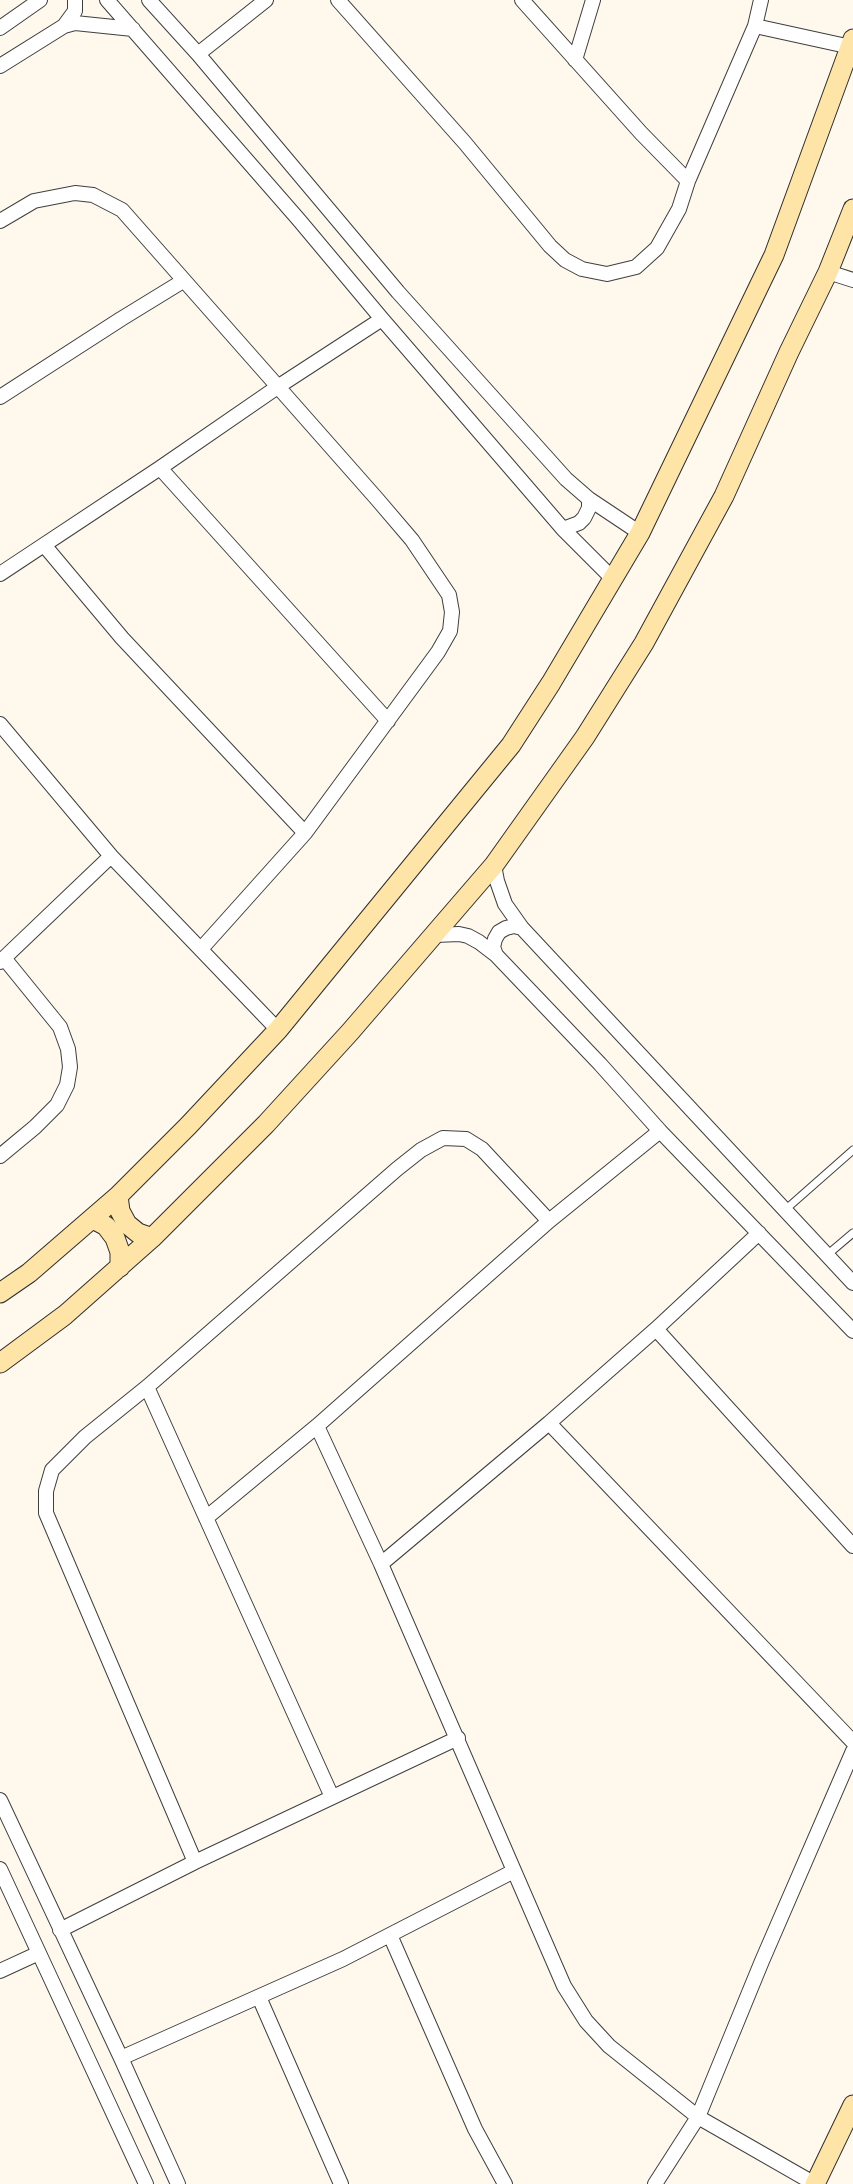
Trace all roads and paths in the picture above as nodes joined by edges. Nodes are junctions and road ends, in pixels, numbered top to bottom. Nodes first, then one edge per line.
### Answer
1 (40, 0) edge
2 (75, 0) edge
3 (107, 0) edge
4 (149, 0) edge
5 (266, 0) edge
6 (338, 0) edge
7 (522, 0) edge
8 (593, 0) edge
9 (761, 0) edge
10 (64, 26) junction
11 (755, 26) junction
12 (0, 28) edge
13 (133, 29) junction
14 (852, 43) edge
15 (198, 54) junction
16 (575, 60) junction
17 (0, 66) edge
18 (688, 181) junction
19 (853, 209) edge
20 (0, 221) edge
21 (849, 231) edge
22 (828, 272) junction
23 (853, 280) edge
24 (183, 281) junction
25 (382, 319) junction
26 (279, 386) junction
27 (0, 397) edge
28 (160, 468) junction
29 (589, 499) junction
30 (563, 529) junction
31 (640, 533) junction
32 (44, 545) junction
33 (0, 574) edge
34 (614, 580) junction
35 (388, 721) junction
36 (0, 724) edge
37 (305, 832) junction
38 (111, 856) junction
39 (494, 865) junction
40 (522, 928) junction
41 (435, 935) junction
42 (201, 949) junction
43 (496, 955) junction
44 (2, 960) edge
45 (278, 1030) junction
46 (660, 1131) junction
47 (853, 1150) edge
48 (0, 1156) edge
49 (118, 1196) junction
50 (785, 1210) junction
51 (93, 1219) junction
52 (549, 1221) junction
53 (759, 1232) junction
54 (853, 1233) edge
55 (152, 1238) junction
56 (827, 1255) junction
57 (120, 1267) junction
58 (853, 1283) edge
59 (0, 1293) edge
60 (656, 1329) junction
61 (853, 1331) edge
62 (0, 1363) edge
63 (147, 1387) junction
64 (549, 1422) junction
65 (317, 1426) junction
66 (206, 1518) junction
67 (853, 1546) edge
68 (381, 1564) junction
69 (458, 1738) junction
70 (853, 1742) edge
71 (853, 1751) edge
72 (332, 1797) junction
73 (0, 1800) edge
74 (195, 1862) junction
75 (0, 1869) edge
76 (514, 1871) junction
77 (60, 1930) junction
78 (390, 1935) junction
79 (39, 1953) junction
80 (0, 1970) edge
81 (259, 1998) junction
82 (121, 2058) junction
83 (853, 2105) edge
84 (698, 2117) junction
85 (146, 2184) edge
86 (178, 2184) edge
87 (341, 2184) edge
88 (505, 2184) edge
89 (655, 2184) edge
90 (815, 2184) edge

1 - 12 street
2 - 10 street
3 - 13 street
4 - 15 street
5 - 15 street
6 - 18 street
7 - 16 street
8 - 16 street
9 - 11 street
10 - 13 street
10 - 17 street
11 - 14 street
11 - 18 street
13 - 25 street
14 - 31 street
15 - 29 street
16 - 18 street
19 - 21 street
20 - 24 street
21 - 22 street
22 - 23 street
22 - 39 street
24 - 26 street
24 - 27 street
25 - 26 street
25 - 30 street
26 - 28 street
26 - 35 street
28 - 32 street
28 - 35 street
29 - 30 street
29 - 31 street
30 - 34 street
31 - 34 street
32 - 33 street
32 - 37 street
34 - 45 street
35 - 37 street
36 - 38 street
37 - 42 street
38 - 42 street
38 - 44 street
39 - 40 street
39 - 41 street
40 - 43 street
40 - 50 street
41 - 43 street
41 - 55 street
42 - 45 street
43 - 46 street
44 - 48 street
45 - 49 street
46 - 52 street
46 - 53 street
47 - 50 lane
49 - 51 street
49 - 55 street
50 - 56 street
51 - 57 street
51 - 59 street
52 - 63 street
52 - 65 street
53 - 60 street
53 - 61 street
54 - 56 lane
55 - 57 street
56 - 58 street
57 - 62 street
60 - 64 street
60 - 67 street
63 - 66 street
63 - 74 street
64 - 68 street
64 - 70 street
65 - 66 street
65 - 68 street
66 - 72 street
68 - 69 street
69 - 72 street
69 - 76 street
71 - 84 street
72 - 74 street
73 - 77 street
74 - 77 street
75 - 79 street
76 - 78 street
76 - 84 street
77 - 82 street
78 - 81 street
78 - 88 street
79 - 80 street
79 - 85 street
81 - 82 street
81 - 87 street
82 - 86 street
83 - 90 street
84 - 89 street
84 - 90 street

